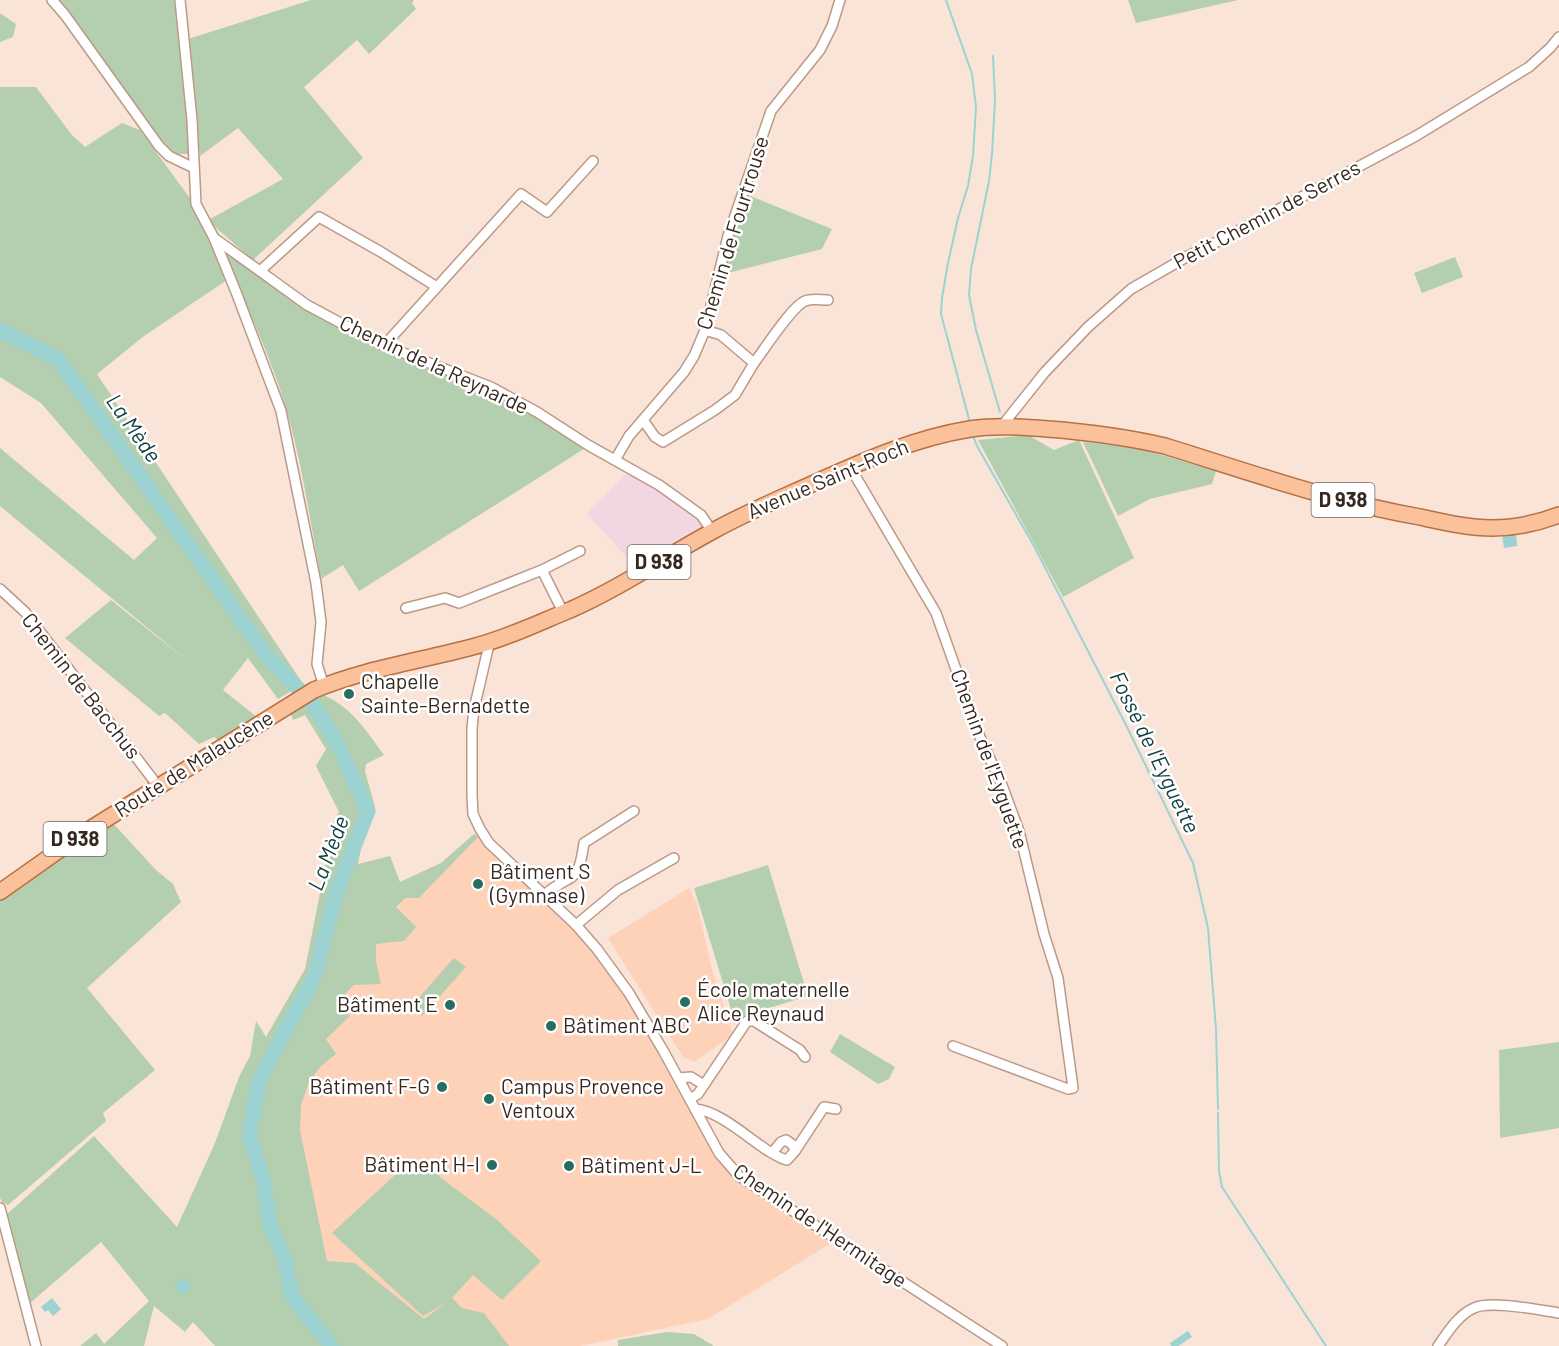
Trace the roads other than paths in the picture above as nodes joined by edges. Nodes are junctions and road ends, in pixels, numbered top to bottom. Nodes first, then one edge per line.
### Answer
1 (52, 0) edge
2 (180, 0) edge
3 (840, 0) edge
4 (1559, 37) edge
5 (593, 161) dead end
6 (194, 168) junction
7 (214, 238) junction
8 (260, 271) junction
9 (437, 287) junction
10 (828, 300) dead end
11 (705, 330) junction
12 (386, 346) junction
13 (754, 363) junction
14 (643, 420) junction
15 (1004, 427) junction
16 (615, 460) junction
17 (850, 467) junction
18 (1559, 515) edge
19 (712, 531) junction
20 (580, 551) dead end
21 (543, 570) junction
22 (0, 589) edge
23 (406, 608) dead end
24 (563, 612) junction
25 (487, 643) junction
26 (319, 688) junction
27 (300, 698) joint
28 (158, 786) junction
29 (634, 810) dead end
30 (674, 858) dead end
31 (0, 892) edge
32 (544, 895) junction
33 (576, 925) junction
34 (953, 1046) dead end
35 (805, 1057) dead end
36 (679, 1078) junction
37 (704, 1085) junction
38 (690, 1099) junction
39 (695, 1109) junction
40 (836, 1109) dead end
41 (795, 1151) junction
42 (772, 1153) junction
43 (0, 1208) edge
44 (1559, 1313) edge
45 (36, 1346) edge
46 (1002, 1346) edge
47 (1438, 1346) edge

1 - 6 street
2 - 6 street
3 - 11 street, Chemin de Fourtrouse
4 - 15 street, Petit Chemin de Serres
5 - 9 street
6 - 7 street
7 - 8 street, Chemin de la Reynarde
7 - 26 street
8 - 9 street
8 - 12 street, Chemin de la Reynarde
9 - 12 street
10 - 13 street
11 - 13 street
11 - 14 street, Chemin de Fourtrouse
12 - 16 street, Chemin de la Reynarde
13 - 14 street
14 - 16 street, Chemin de Fourtrouse
15 - 17 main road, Avenue Saint-Roch / D 938
15 - 18 main road, Avenue Saint-Roch / D 938
16 - 19 street, Chemin de la Reynarde
17 - 19 main road, Avenue Saint-Roch / D 938
17 - 34 street, Chemin de l'Eyguette
19 - 24 main road, Avenue Saint-Roch / D 938
20 - 21 street
21 - 23 street
21 - 24 street
22 - 28 street, Chemin de Bacchus
24 - 25 main road, Avenue Saint-Roch / D 938
25 - 26 main road, Avenue Saint-Roch / D 938
25 - 32 street, Chemin de l'Hermitage
26 - 27 main road, Avenue Saint-Roch / D 938
27 - 28 main road, Route de Malaucène / D 938
28 - 31 main road, Route de Malaucène / D 938
29 - 32 street
30 - 33 street
32 - 33 street, Chemin de l'Hermitage
33 - 36 street, Chemin de l'Hermitage
35 - 37 street
36 - 37 street
36 - 38 street, Chemin de l'Hermitage
37 - 38 street
38 - 39 street, Chemin de l'Hermitage
39 - 42 street
39 - 46 street, Chemin de l'Hermitage
40 - 41 street
41 - 42 street
41 - 42 street
43 - 45 street
44 - 47 street

